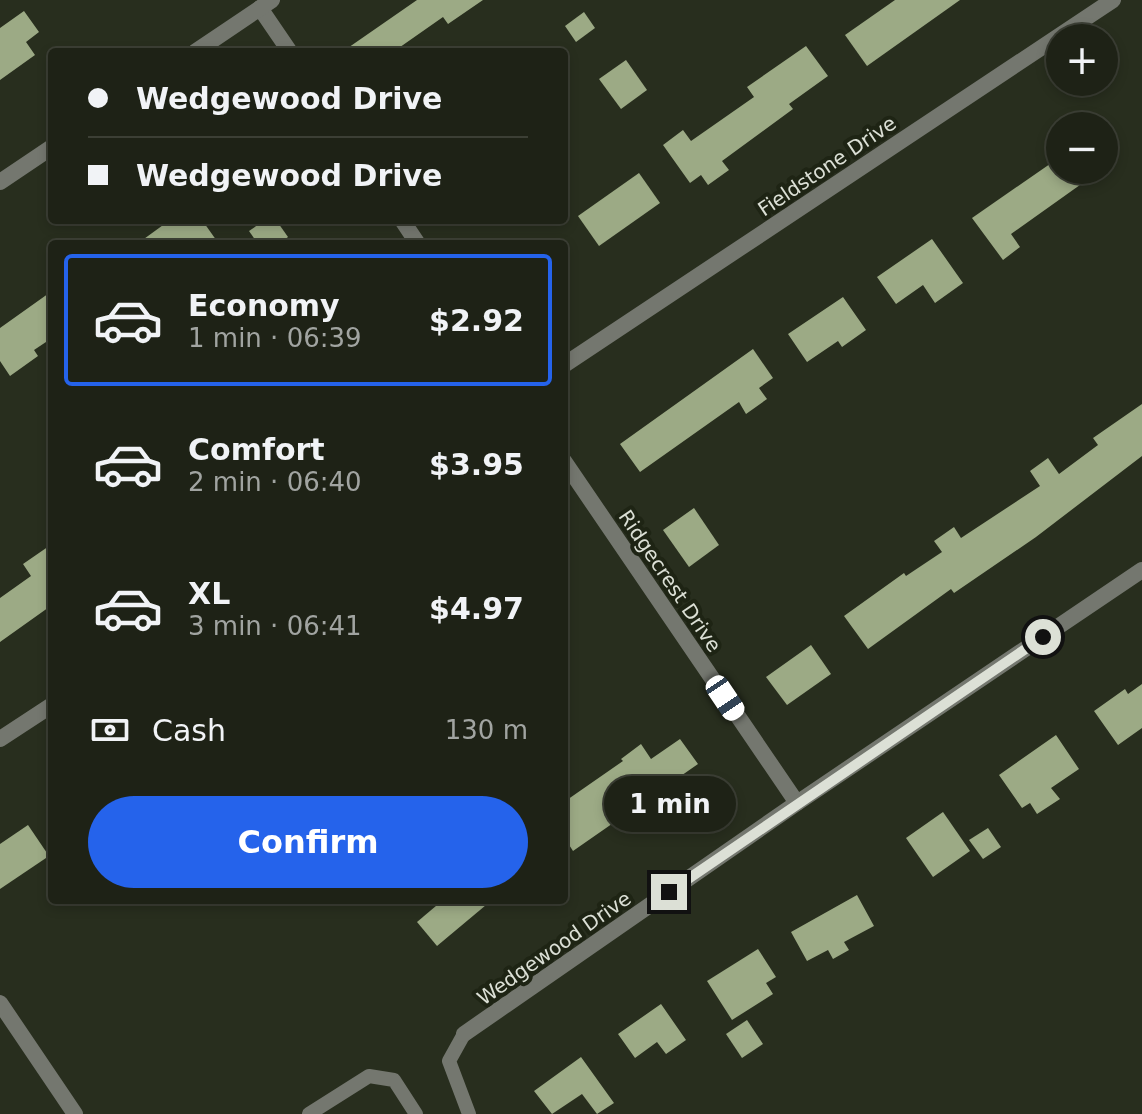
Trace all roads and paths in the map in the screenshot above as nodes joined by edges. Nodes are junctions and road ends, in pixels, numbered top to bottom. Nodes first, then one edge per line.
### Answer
1 (1113, 0) edge
2 (266, 4) edge
3 (201, 48) edge
4 (288, 48) edge
5 (48, 150) edge
6 (0, 182) edge
7 (568, 362) edge
8 (568, 467) edge
9 (1142, 570) edge
10 (48, 708) edge
11 (0, 739) edge
12 (797, 803) junction
13 (0, 1003) edge
14 (464, 1034) joint
15 (75, 1114) edge
16 (309, 1114) edge
17 (416, 1114) edge
18 (469, 1114) edge

1 - 7 street, Fieldstone Drive
2 - 3 street
2 - 4 street
5 - 6 street
8 - 12 street, Ridgecrest Drive
9 - 12 street, Wedgewood Drive
10 - 11 street
12 - 14 street, Wedgewood Drive
13 - 15 street
14 - 18 lane
16 - 17 lane

